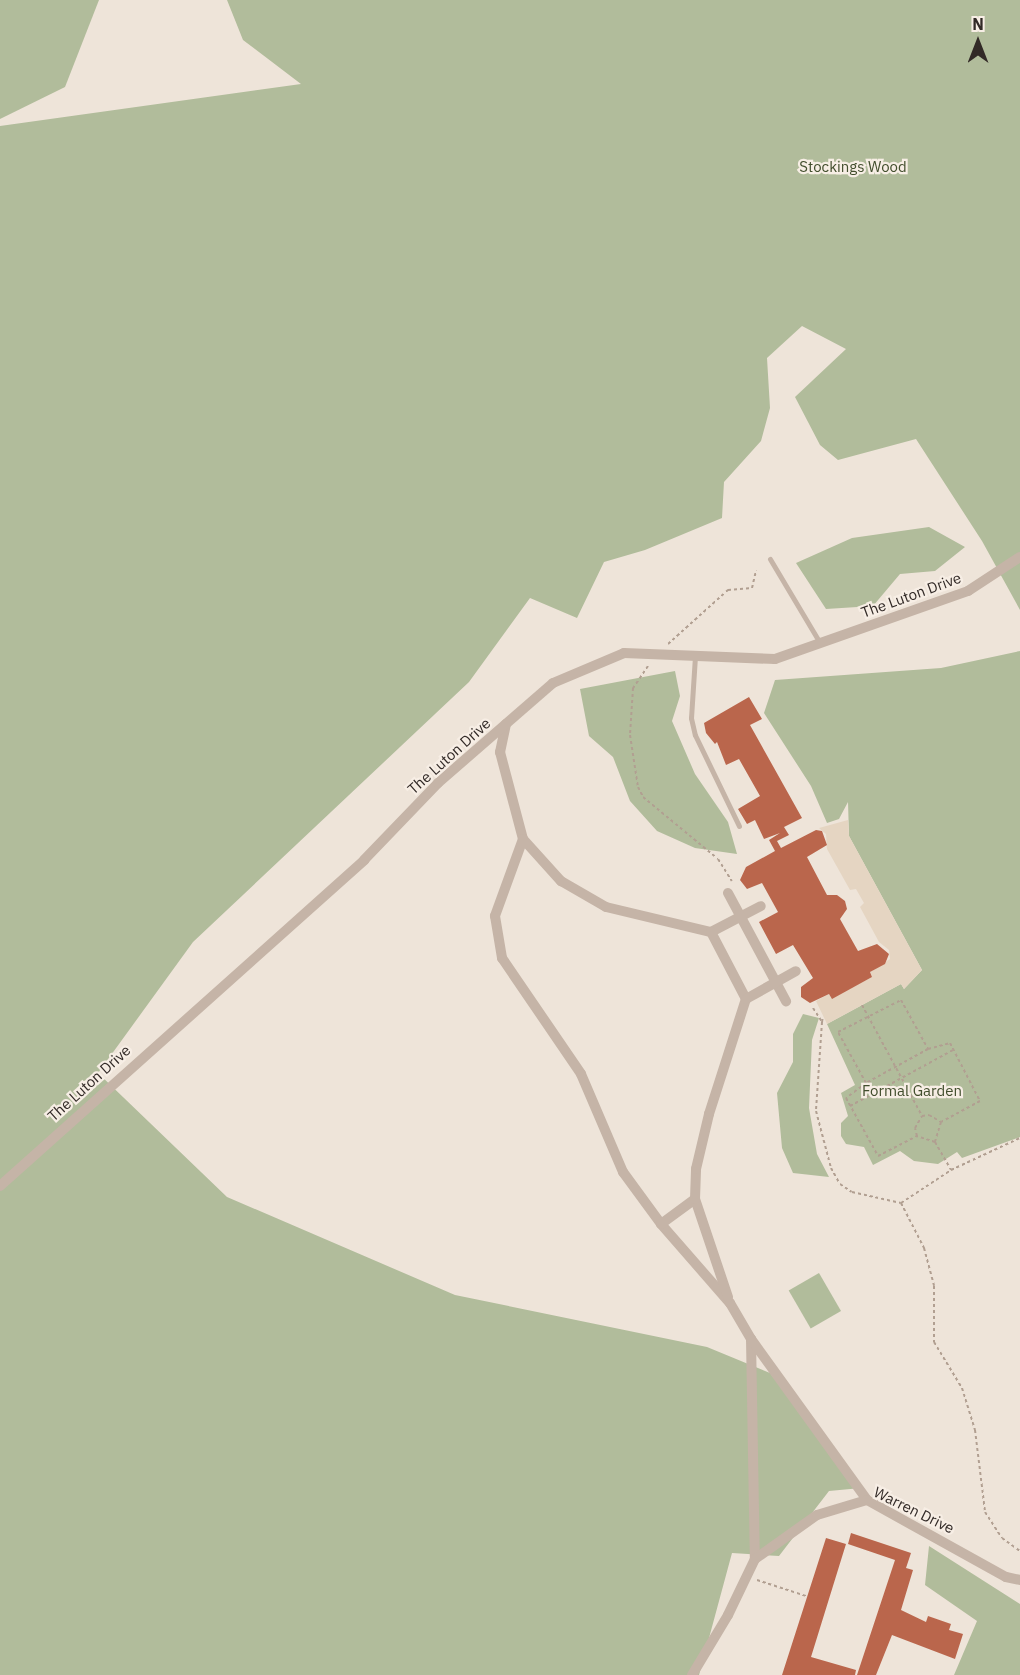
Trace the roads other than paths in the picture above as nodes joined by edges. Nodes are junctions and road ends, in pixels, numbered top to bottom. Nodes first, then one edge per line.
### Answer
1 (1020, 556) edge
2 (770, 559) dead end
3 (820, 644) junction
4 (695, 656) junction
5 (506, 724) junction
6 (739, 826) dead end
7 (523, 838) junction
8 (730, 888) road end
9 (761, 906) dead end
10 (740, 917) junction
11 (711, 932) junction
12 (796, 971) dead end
13 (776, 983) junction
14 (746, 999) junction
15 (786, 1001) dead end
16 (0, 1186) edge
17 (694, 1199) junction
18 (661, 1224) junction
19 (730, 1303) junction
20 (751, 1339) junction
21 (867, 1500) junction
22 (755, 1559) junction
23 (1020, 1580) edge
24 (692, 1675) edge

1 - 3 street, The Luton Drive
2 - 3 lane
3 - 4 street, The Luton Drive
4 - 5 street, The Luton Drive
4 - 6 lane
5 - 7 street
5 - 16 street, The Luton Drive
7 - 11 street
7 - 18 street
8 - 10 street
9 - 10 street
10 - 11 street
10 - 13 street
11 - 14 street
12 - 13 street
13 - 14 street
13 - 15 street
14 - 17 street
17 - 18 street
17 - 19 street
18 - 19 street
19 - 20 street
20 - 21 street
20 - 22 street
21 - 22 street, Warren Drive
21 - 23 street, Warren Drive
22 - 24 street

